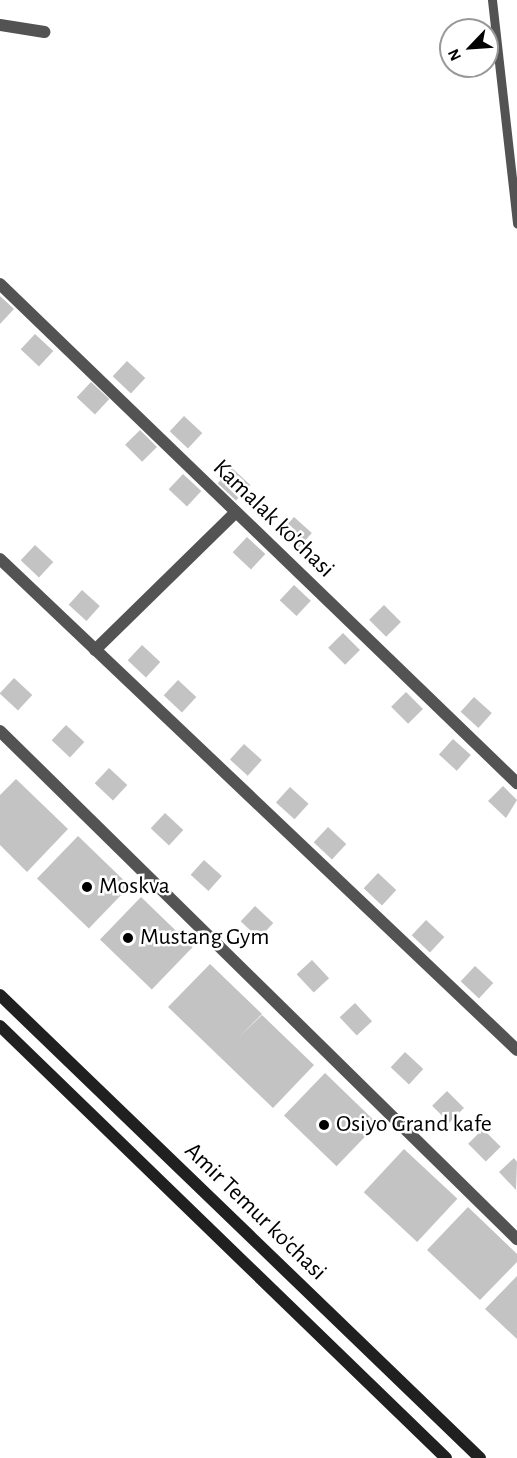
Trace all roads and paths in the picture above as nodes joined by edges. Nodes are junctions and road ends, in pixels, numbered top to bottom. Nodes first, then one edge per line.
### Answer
1 (492, 0) edge
2 (0, 25) edge
3 (44, 32) dead end
4 (517, 224) edge
5 (0, 284) edge
6 (236, 513) junction
7 (0, 559) edge
8 (95, 650) junction
9 (0, 731) edge
10 (517, 783) edge
11 (0, 996) edge
12 (0, 1026) edge
13 (517, 1050) edge
14 (517, 1239) edge
15 (446, 1458) edge
16 (480, 1458) edge

1 - 4 lane
2 - 3 street
5 - 6 street, Kamalak ko'chasi
6 - 8 street
6 - 10 street, Kamalak ko'chasi
7 - 8 street
8 - 13 street
9 - 14 street
11 - 16 street, Amir Temur ko'chasi
12 - 15 street, Amir Temur ko'chasi

